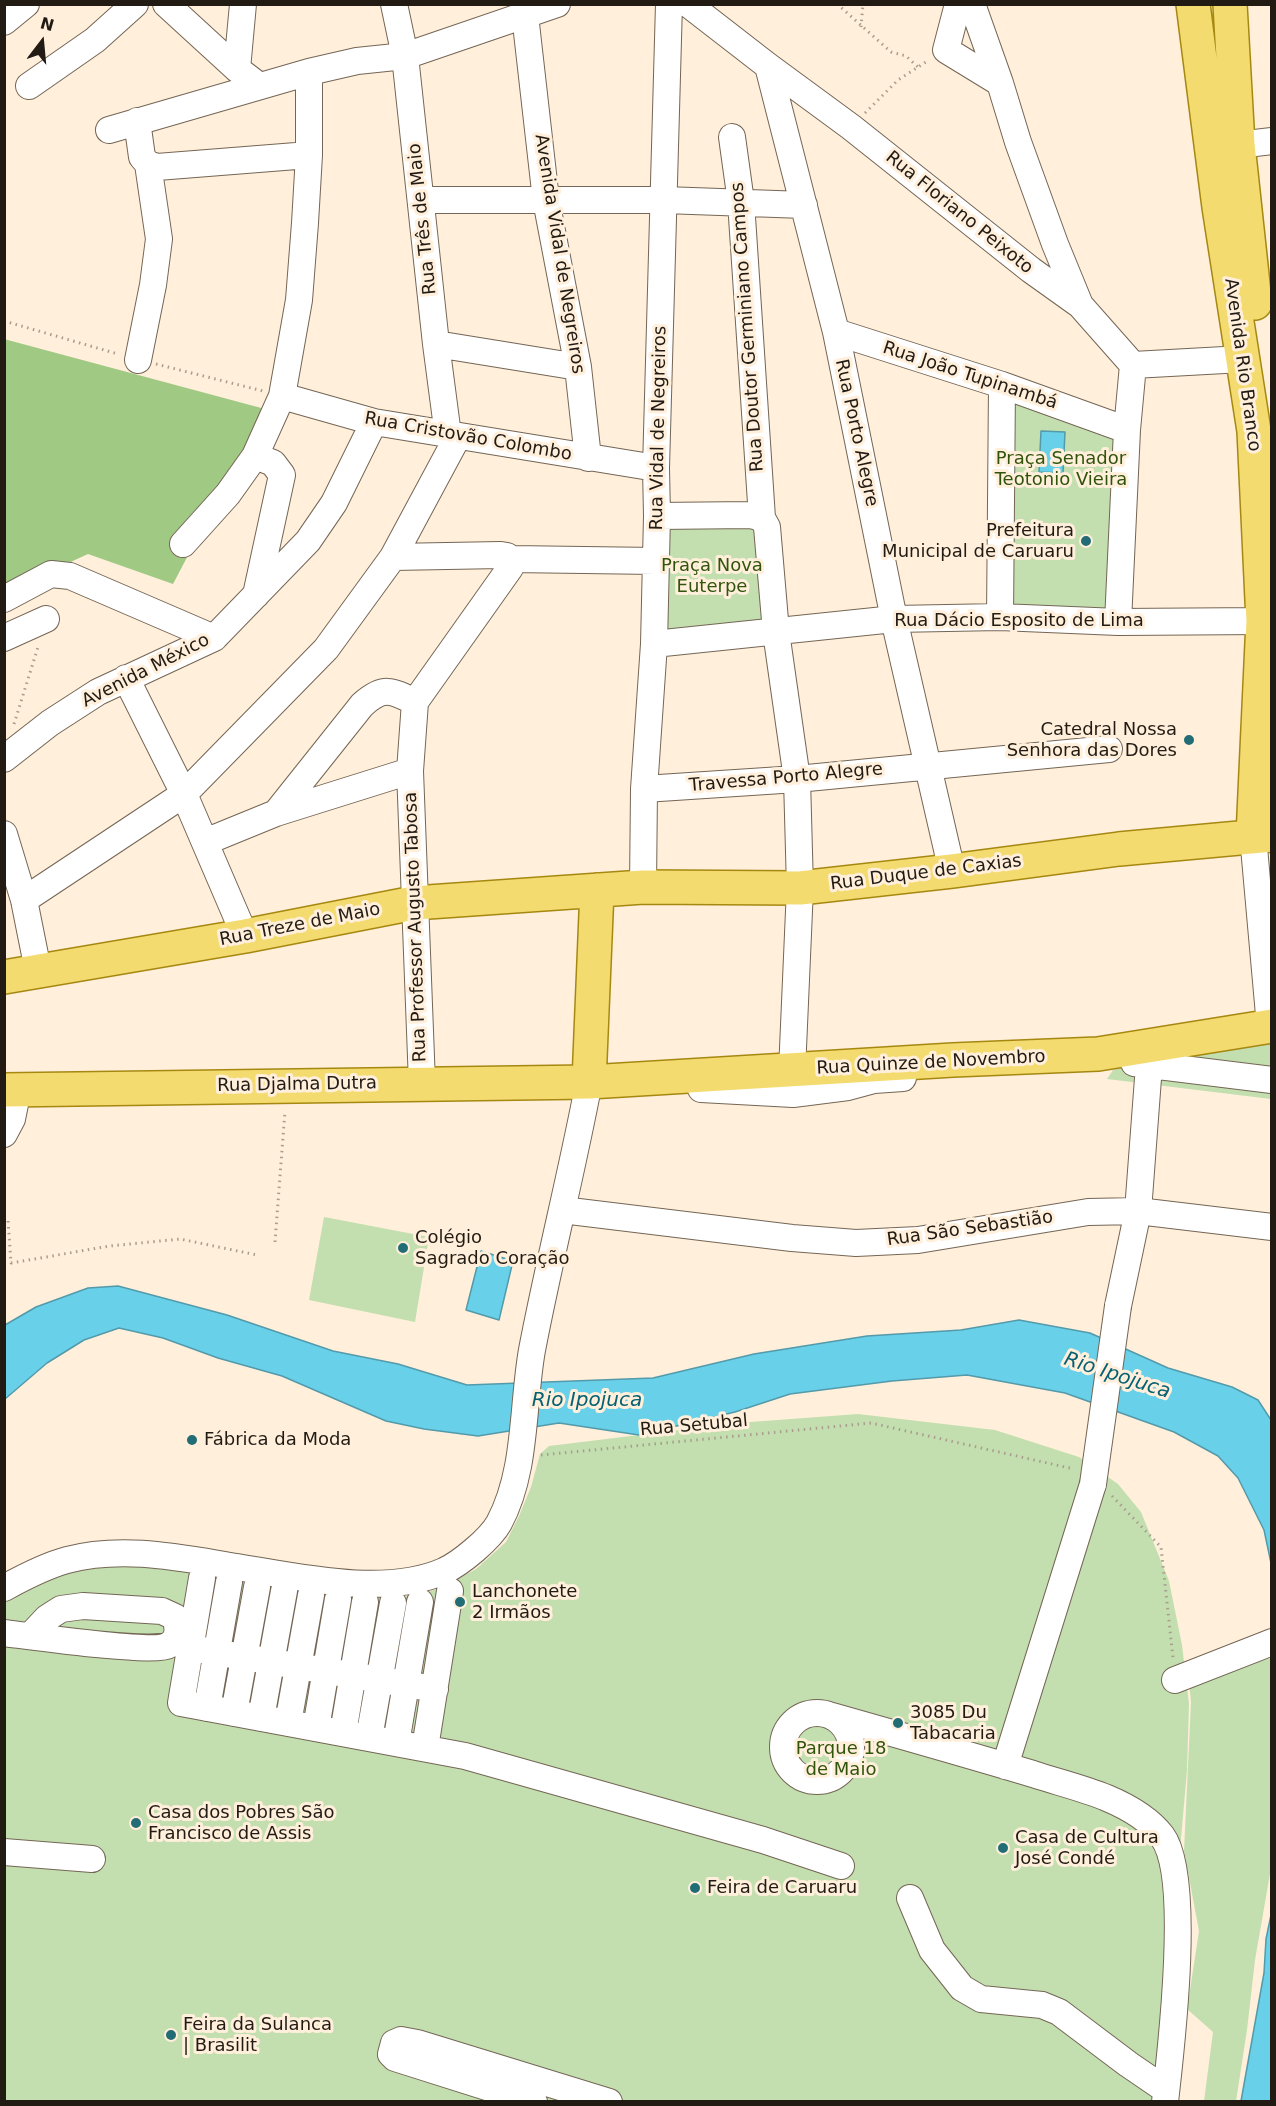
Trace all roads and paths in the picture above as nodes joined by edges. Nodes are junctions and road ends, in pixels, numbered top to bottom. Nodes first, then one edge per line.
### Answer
1 (135, 4) edge
2 (166, 4) edge
3 (243, 4) edge
4 (394, 4) edge
5 (557, 4) edge
6 (669, 4) edge
7 (688, 4) edge
8 (837, 4) edge
9 (863, 4) edge
10 (958, 4) edge
11 (972, 4) edge
12 (1193, 4) edge
13 (1230, 4) edge
14 (26, 5) edge
15 (525, 15) junction
16 (4, 22) edge
17 (861, 27) junction
18 (946, 50) junction
19 (405, 56) junction
20 (768, 66) junction
21 (918, 67) junction
22 (237, 69) junction
23 (309, 72) junction
24 (1000, 83) junction
25 (29, 86) dead end
26 (258, 86) junction
27 (137, 121) junction
28 (851, 127) junction
29 (109, 130) dead end
30 (732, 137) dead end
31 (1272, 141) edge
32 (1238, 145) junction
33 (309, 155) junction
34 (148, 164) junction
35 (422, 200) junction
36 (546, 200) junction
37 (664, 200) junction
38 (741, 202) junction
39 (804, 205) junction
40 (1055, 244) junction
41 (1031, 270) junction
42 (1080, 305) junction
43 (836, 332) junction
44 (436, 344) junction
45 (1243, 359) junction
46 (138, 360) dead end
47 (1133, 365) junction
48 (578, 367) junction
49 (1002, 386) junction
50 (282, 396) junction
51 (374, 422) junction
52 (1115, 426) junction
53 (453, 435) junction
54 (1272, 451) edge
55 (255, 456) junction
56 (588, 458) junction
57 (656, 468) junction
58 (657, 516) junction
59 (762, 518) junction
60 (183, 544) dead end
61 (393, 556) junction
62 (511, 559) junction
63 (656, 561) junction
64 (256, 595) junction
65 (4, 599) edge
66 (1267, 615) edge
67 (1000, 617) junction
68 (46, 619) joint
69 (894, 619) junction
70 (1118, 622) junction
71 (776, 632) junction
72 (4, 638) edge
73 (214, 638) junction
74 (654, 644) junction
75 (126, 678) junction
76 (415, 702) junction
77 (11, 732) dead end
78 (1109, 748) dead end
79 (4, 759) edge
80 (928, 766) junction
81 (410, 771) junction
82 (797, 779) junction
83 (644, 789) junction
84 (184, 794) junction
85 (276, 813) junction
86 (4, 834) edge
87 (1262, 836) edge
88 (206, 842) junction
89 (952, 871) junction
90 (643, 887) junction
91 (800, 888) junction
92 (597, 890) junction
93 (24, 900) junction
94 (414, 903) junction
95 (245, 936) junction
96 (38, 970) junction
97 (4, 977) edge
98 (1271, 1026) edge
99 (1197, 1039) junction
100 (1142, 1064) junction
101 (792, 1071) junction
102 (1272, 1080) edge
103 (422, 1083) junction
104 (287, 1085) junction
105 (588, 1087) junction
106 (11, 1089) edge
107 (4, 1134) edge
108 (562, 1210) junction
109 (1138, 1211) junction
110 (4, 1217) edge
111 (1272, 1227) edge
112 (275, 1242) dead end
113 (257, 1255) dead end
114 (871, 1423) dead end
115 (519, 1450) junction
116 (202, 1578) dead end
117 (229, 1582) dead end
118 (257, 1587) dead end
119 (4, 1588) edge
120 (284, 1591) dead end
121 (450, 1592) dead end
122 (311, 1595) dead end
123 (338, 1599) dead end
124 (365, 1602) dead end
125 (393, 1602) dead end
126 (420, 1602) dead end
127 (4, 1634) edge
128 (30, 1636) junction
129 (1272, 1642) edge
130 (190, 1647) junction
131 (217, 1652) junction
132 (244, 1657) junction
133 (272, 1661) junction
134 (298, 1666) junction
135 (326, 1671) junction
136 (353, 1676) junction
137 (380, 1680) junction
138 (1175, 1680) dead end
139 (407, 1685) junction
140 (435, 1689) junction
141 (207, 1708) junction
142 (234, 1713) junction
143 (832, 1716) dead end
144 (261, 1718) junction
145 (288, 1723) junction
146 (316, 1728) junction
147 (343, 1733) junction
148 (369, 1738) junction
149 (396, 1743) junction
150 (425, 1748) junction
151 (1005, 1766) junction
152 (4, 1852) edge
153 (92, 1859) dead end
154 (841, 1866) dead end
155 (910, 1898) dead end
156 (1165, 2096) edge
157 (534, 2102) edge
158 (609, 2102) edge

1 - 25 street
2 - 22 street
3 - 22 street
4 - 19 street, Rua Três de Maio
5 - 15 street
6 - 37 street, Rua Vidal de Negreiros
7 - 20 street, Rua Floriano Peixoto
8 - 17 path
9 - 17 path
10 - 18 street
11 - 24 street
12 - 45 main road, Avenida Rio Branco
13 - 32 main road, Avenida Rio Branco
14 - 16 street
15 - 19 street
15 - 36 street, Avenida Vidal de Negreiros
17 - 21 path
18 - 21 path
18 - 24 street
19 - 23 street
19 - 35 street, Rua Três de Maio
20 - 28 street, Rua Floriano Peixoto
20 - 39 street, Rua Porto Alegre
21 - 28 path
22 - 26 street
23 - 26 street
23 - 33 street
24 - 40 street
26 - 27 street
27 - 29 street
27 - 34 street
28 - 41 street, Rua Floriano Peixoto
30 - 38 street, Rua Doutor Germiniano Campos
31 - 32 street
32 - 54 main road, Avenida Rio Branco
33 - 34 street
33 - 50 street
34 - 46 street
35 - 36 street
35 - 44 street, Rua Três de Maio
36 - 37 street
36 - 48 street, Avenida Vidal de Negreiros
37 - 38 street
37 - 57 street, Rua Vidal de Negreiros
38 - 39 street
38 - 59 street, Rua Doutor Germiniano Campos
39 - 43 street, Rua Porto Alegre
40 - 41 street
40 - 42 street
41 - 42 street, Rua Floriano Peixoto
42 - 47 street, Rua Floriano Peixoto
43 - 49 street, Rua João Tupinambá
43 - 69 street, Rua Porto Alegre
44 - 48 street
44 - 53 street, Rua Três de Maio
45 - 47 street
45 - 66 main road, Avenida Rio Branco
47 - 52 street
48 - 56 street, Avenida Vidal de Negreiros
49 - 52 street, Rua João Tupinambá
49 - 67 street
50 - 51 street, Rua Cristovão Colombo
50 - 55 street
51 - 53 street, Rua Cristovão Colombo
51 - 64 street, Avenida México
52 - 70 street
53 - 56 street, Rua Cristovão Colombo
53 - 61 street
55 - 60 street
55 - 64 street
56 - 57 street, Rua Cristovão Colombo
57 - 58 street, Rua Vidal de Negreiros
58 - 59 street
58 - 63 street, Rua Vidal de Negreiros
59 - 71 street, Rua Doutor Germiniano Campos
61 - 62 street
61 - 84 street
62 - 63 street
62 - 76 street
63 - 74 street, Rua Vidal de Negreiros
64 - 73 street, Avenida México
65 - 73 street
66 - 70 street, Rua Dácio Esposito de Lima
66 - 87 main road, Avenida Rio Branco
67 - 69 street, Rua Dácio Esposito de Lima
67 - 70 street, Rua Dácio Esposito de Lima
68 - 72 street
68 - 77 path
69 - 71 street, Rua Dácio Esposito de Lima
69 - 80 street, Rua Porto Alegre
71 - 74 street, Rua Dácio Esposito de Lima
71 - 82 street, Rua Doutor Germiniano Campos
73 - 75 street, Avenida México
74 - 83 street, Rua Vidal de Negreiros
75 - 79 street, Avenida México
75 - 84 street
76 - 81 street, Rua Professor Augusto Tabosa
76 - 85 street
78 - 80 street, Travessa Porto Alegre
80 - 82 street, Travessa Porto Alegre
80 - 89 street, Rua Porto Alegre
81 - 85 street
81 - 94 street, Rua Professor Augusto Tabosa
82 - 83 street, Travessa Porto Alegre
82 - 91 street, Rua Doutor Germiniano Campos
83 - 90 street, Rua Vidal de Negreiros
84 - 88 street
84 - 93 street
85 - 88 street
86 - 93 street
87 - 89 main road, Rua Duque de Caxias
87 - 98 street
88 - 95 street
89 - 91 main road, Rua Duque de Caxias
90 - 91 main road, Rua Duque de Caxias
90 - 92 main road, Rua Duque de Caxias
91 - 101 street, Rua Doutor Germiniano Campos
92 - 94 main road, Rua Treze de Maio
92 - 105 main road
93 - 96 street
94 - 95 main road, Rua Treze de Maio
94 - 103 street, Rua Professor Augusto Tabosa
95 - 96 main road, Rua Treze de Maio
96 - 97 main road, Rua Treze de Maio
98 - 99 main road, Rua Quinze de Novembro
99 - 100 street
99 - 101 main road, Rua Quinze de Novembro
100 - 102 street
100 - 105 street
100 - 109 street
101 - 105 main road, Rua Quinze de Novembro
103 - 104 main road, Rua Djalma Dutra
103 - 105 main road, Rua Djalma Dutra
104 - 106 main road, Rua Djalma Dutra
104 - 112 path
105 - 108 street
106 - 107 street
108 - 109 street, Rua São Sebastião
108 - 115 street
109 - 111 street, Rua São Sebastião
109 - 151 street, bridge
110 - 113 path
114 - 115 path, Rua Setubal
115 - 119 street
116 - 130 street
117 - 131 street
118 - 132 street
120 - 133 street
121 - 140 street
122 - 134 street
123 - 135 street
124 - 136 street
125 - 137 street
126 - 139 street
127 - 128 street
128 - 128 street
129 - 138 street
130 - 131 street
130 - 141 street
131 - 132 street
131 - 141 street
132 - 133 street
132 - 142 street
133 - 134 street
133 - 144 street
134 - 135 street
134 - 145 street
135 - 136 street
135 - 146 street
136 - 137 street
136 - 147 street
137 - 139 street
137 - 148 street
139 - 140 street
139 - 149 street
140 - 150 street
141 - 142 street
142 - 144 street
143 - 151 street
144 - 145 street
145 - 146 street
146 - 147 street
147 - 148 street
148 - 149 street
149 - 150 street
150 - 154 street
151 - 156 street
152 - 153 street
155 - 156 street
157 - 158 street

